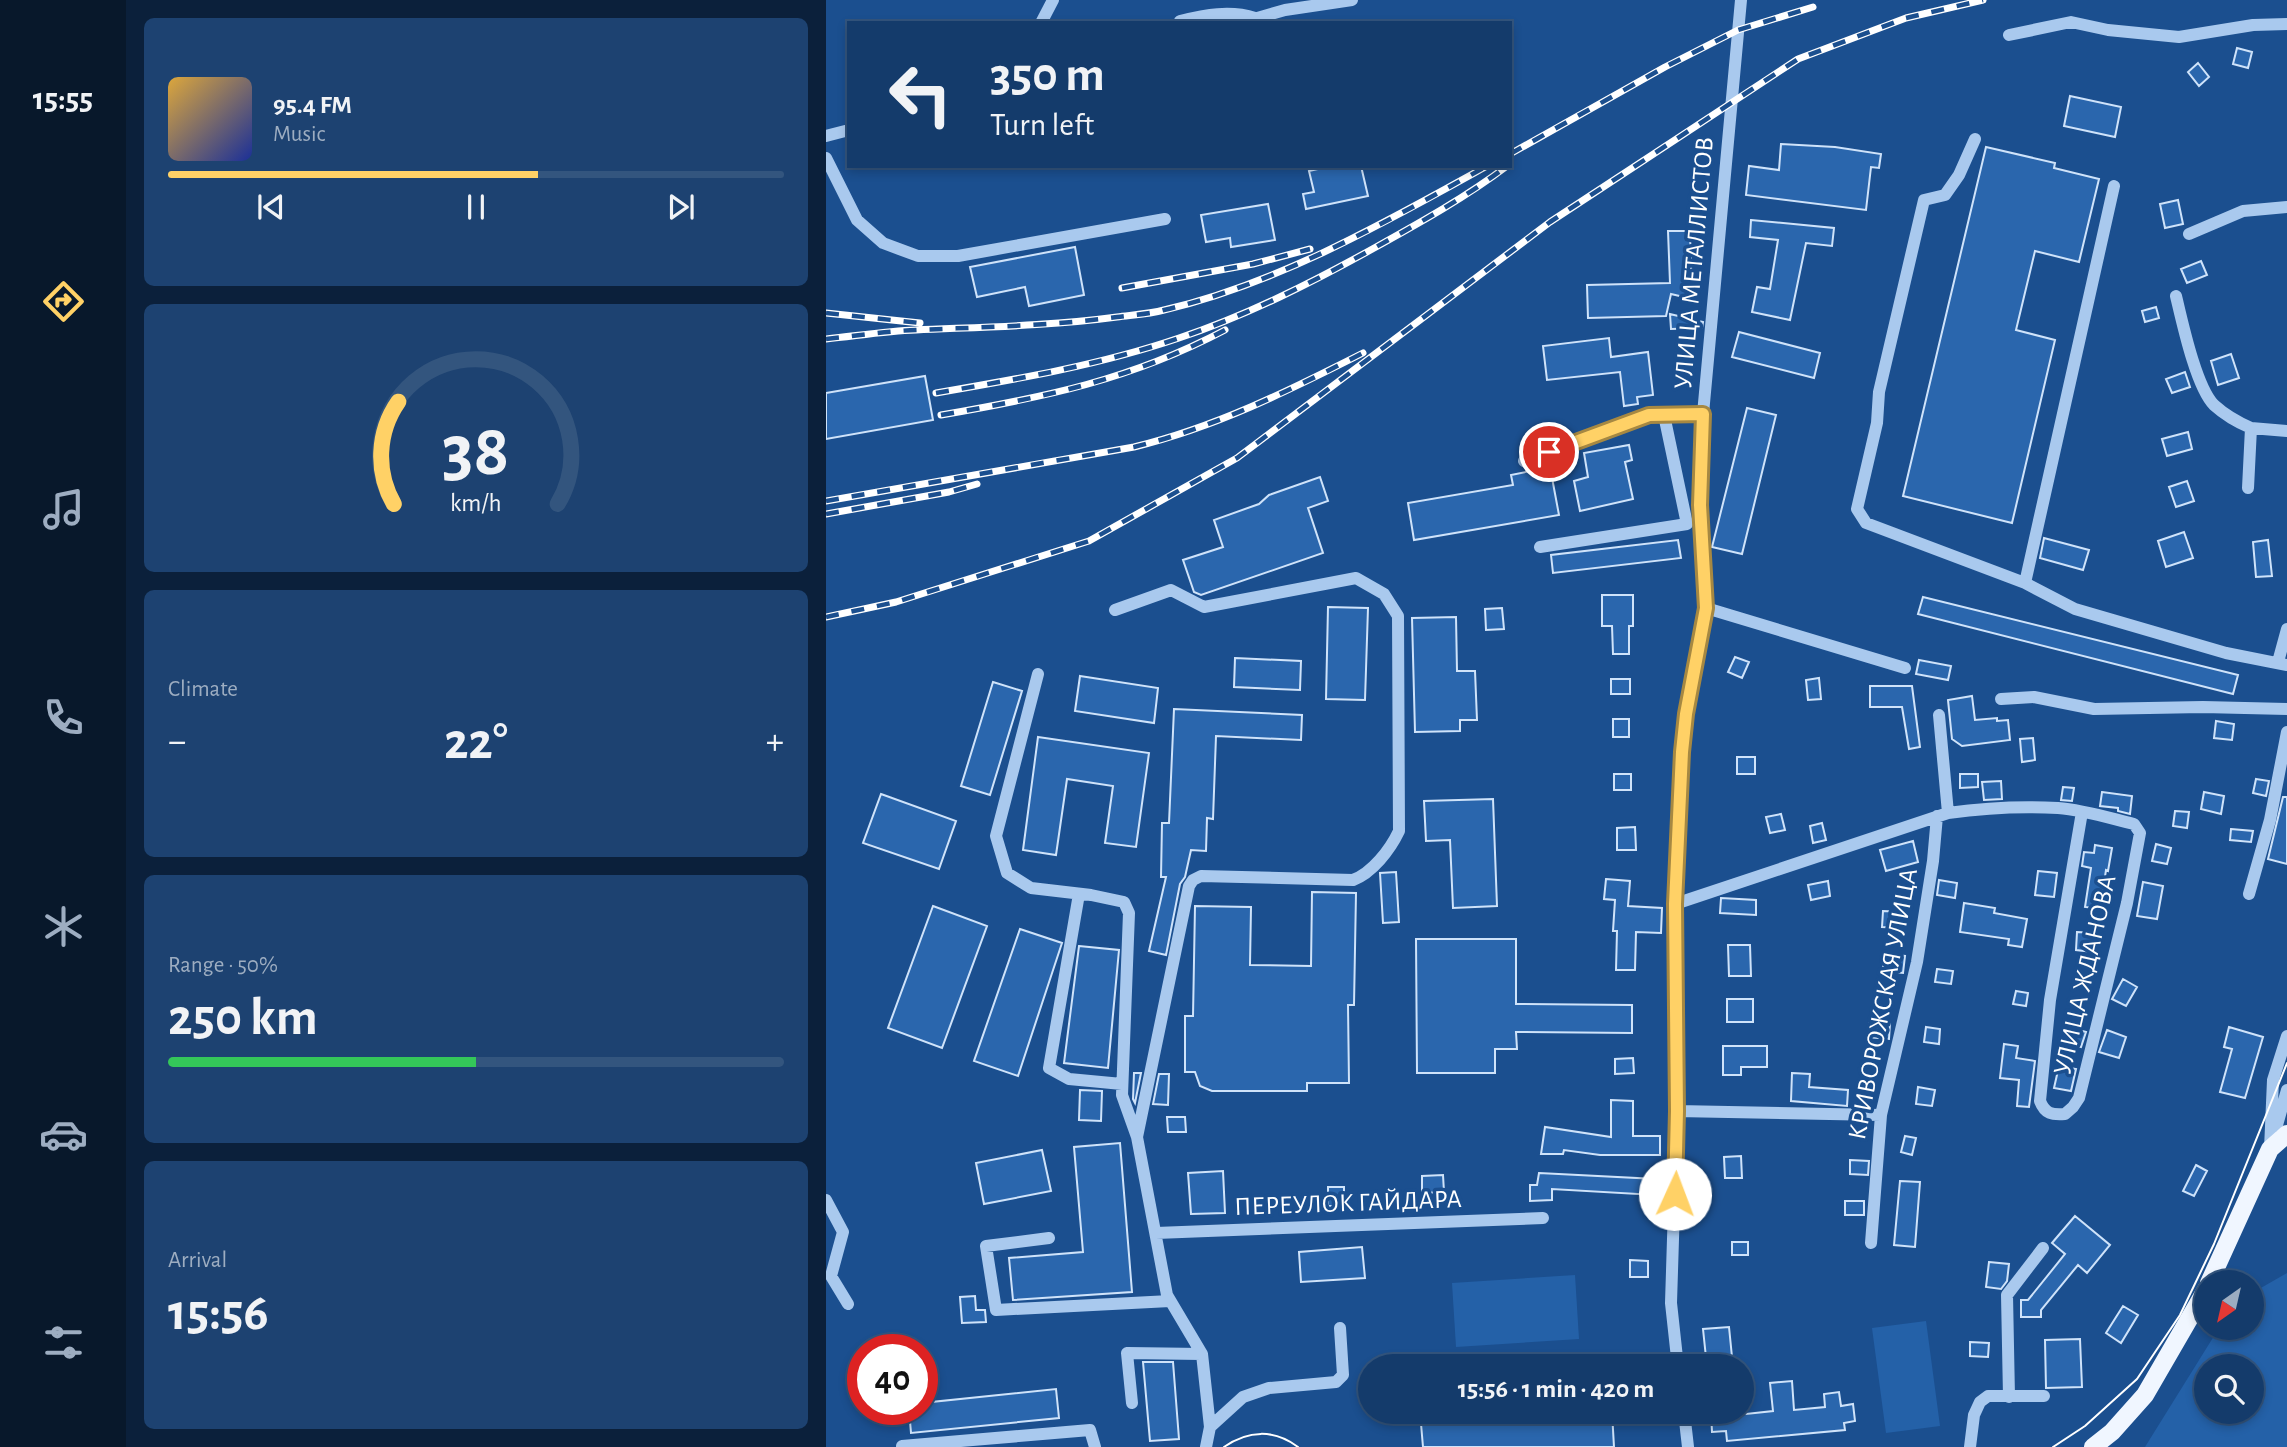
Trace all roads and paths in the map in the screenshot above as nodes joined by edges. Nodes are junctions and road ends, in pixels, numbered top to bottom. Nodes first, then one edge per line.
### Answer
1 (1053, 0) edge
2 (1352, 0) edge
3 (1741, 0) edge
4 (1257, 18) junction
5 (1042, 21) edge
6 (1180, 21) edge
7 (1247, 21) edge
8 (2287, 24) edge
9 (2009, 35) dead end
10 (847, 131) edge
11 (826, 136) edge
12 (1975, 139) dead end
13 (826, 158) edge
14 (2114, 186) dead end
15 (2287, 207) edge
16 (1165, 219) dead end
17 (2189, 234) dead end
18 (2176, 296) dead end
19 (1703, 414) junction
20 (1664, 415) junction
21 (2251, 428) junction
22 (2287, 431) edge
23 (1524, 461) dead end
24 (2248, 488) dead end
25 (1540, 548) dead end
26 (2025, 583) junction
27 (1706, 608) junction
28 (1115, 610) dead end
29 (2287, 629) edge
30 (2283, 664) edge
31 (1905, 668) dead end
32 (1038, 674) dead end
33 (2001, 699) dead end
34 (2287, 709) edge
35 (1939, 715) dead end
36 (2287, 732) edge
37 (2082, 812) junction
38 (1942, 814) junction
39 (1079, 894) junction
40 (2249, 894) dead end
41 (1675, 904) junction
42 (2287, 1036) edge
43 (1122, 1084) junction
44 (2287, 1090) edge
45 (1677, 1111) junction
46 (1881, 1115) junction
47 (2287, 1135) edge
48 (1138, 1137) junction
49 (2270, 1149) junction
50 (826, 1200) edge
51 (1542, 1218) dead end
52 (1156, 1233) junction
53 (1049, 1238) dead end
54 (1871, 1243) dead end
55 (2043, 1248) dead end
56 (2215, 1270) edge
57 (829, 1278) edge
58 (1170, 1301) junction
59 (848, 1304) dead end
60 (2194, 1310) edge
61 (1340, 1328) dead end
62 (1202, 1354) junction
63 (1677, 1354) edge
64 (2044, 1396) dead end
65 (2009, 1397) junction
66 (1132, 1403) dead end
67 (1685, 1424) edge
68 (1210, 1427) junction
69 (902, 1446) edge
70 (1095, 1447) edge
71 (1206, 1447) edge
72 (1688, 1447) edge
73 (1970, 1447) edge
74 (2093, 1447) edge

1 - 5 street
2 - 4 street
3 - 19 street, УЛИЦА МЕТАЛЛИСТОВ
4 - 6 street
4 - 7 street
8 - 9 street
10 - 11 street
12 - 26 street
13 - 16 street
14 - 26 street
15 - 17 street
18 - 21 street
19 - 20 street
19 - 27 street, УЛИЦА МЕТАЛЛИСТОВ
20 - 23 street
20 - 25 street
21 - 22 street
21 - 24 street
26 - 30 street
27 - 31 street
27 - 41 street, УЛИЦА МЕТАЛЛИСТОВ
28 - 48 street
29 - 30 street
32 - 39 street
33 - 34 street
35 - 38 street, КРИВОРОЖСКАЯ УЛИЦА
36 - 40 street
37 - 37 street, УЛИЦА ЖДАНОВА
37 - 38 street
38 - 41 street
38 - 46 street, КРИВОРОЖСКАЯ УЛИЦА
39 - 43 street
39 - 43 street
41 - 45 street, УЛИЦА МЕТАЛЛИСТОВ
42 - 49 street
43 - 48 street
44 - 49 street
45 - 46 street
45 - 63 street, УЛИЦА МЕТАЛЛИСТОВ
46 - 54 street, КРИВОРОЖСКАЯ УЛИЦА
47 - 49 main road
48 - 52 street
49 - 56 main road
50 - 57 street
51 - 52 street, ПЕРЕУЛОК ГАЙДАРА
52 - 58 street
53 - 58 street
55 - 65 street
57 - 59 street
58 - 62 street
60 - 74 main road
61 - 68 street
62 - 66 street
62 - 68 street
64 - 65 street
65 - 73 street
67 - 72 street
68 - 71 street
69 - 70 street

